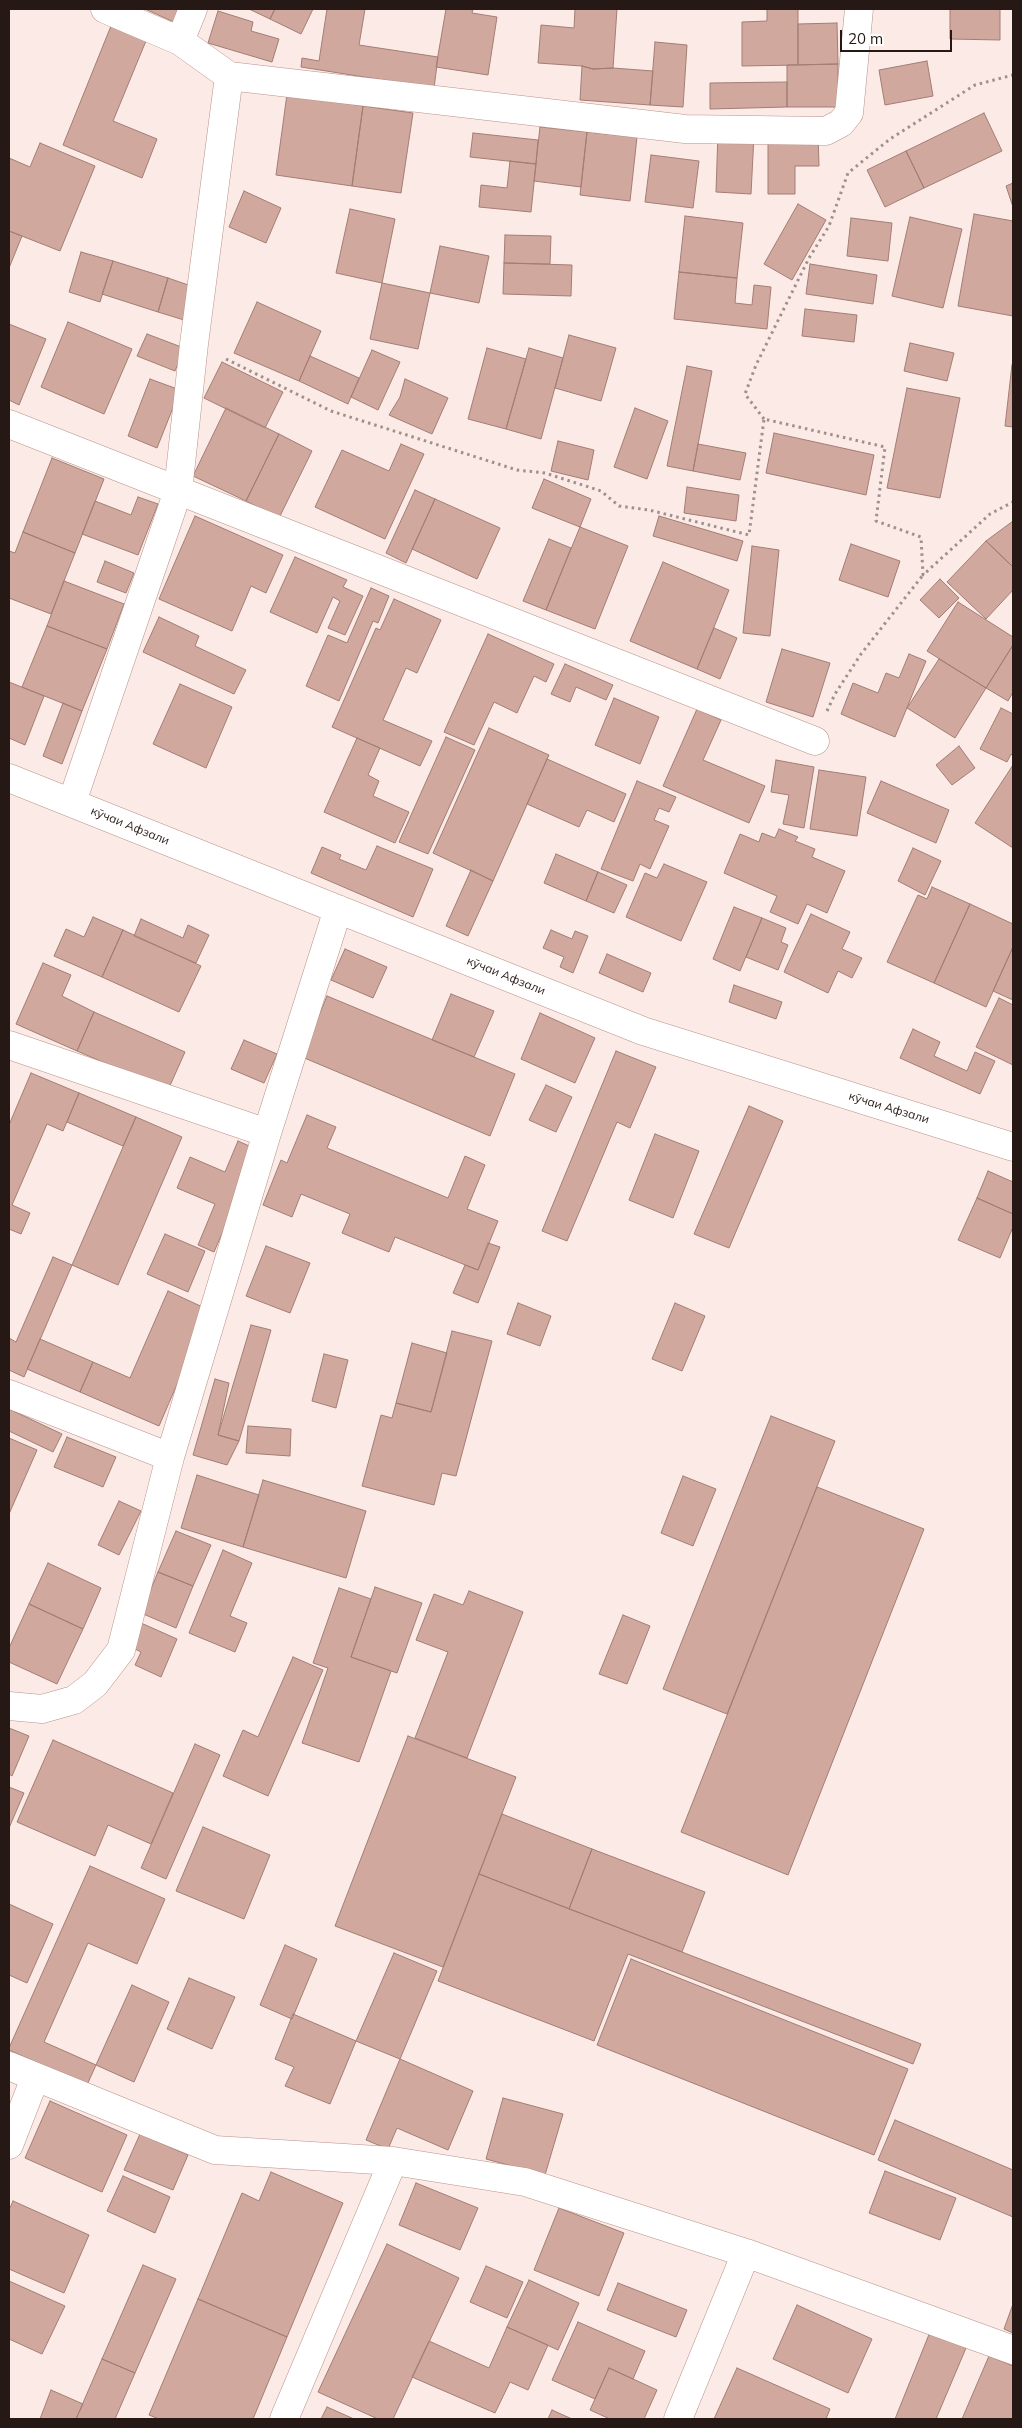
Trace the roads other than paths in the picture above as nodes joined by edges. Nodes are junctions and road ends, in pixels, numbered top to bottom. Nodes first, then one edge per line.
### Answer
1 (105, 9) edge
2 (194, 9) edge
3 (859, 9) edge
4 (180, 41) junction
5 (230, 76) junction
6 (9, 424) edge
7 (178, 490) junction
8 (815, 741) road end
9 (9, 778) edge
10 (72, 802) junction
11 (338, 909) junction
12 (9, 1045) edge
13 (267, 1133) junction
14 (1013, 1147) edge
15 (9, 1394) edge
16 (170, 1457) junction
17 (9, 1706) edge
18 (9, 2066) edge
19 (36, 2078) junction
20 (9, 2145) edge
21 (393, 2161) junction
22 (746, 2252) junction
23 (1013, 2350) edge
24 (284, 2419) edge
25 (678, 2419) edge

1 - 4 street
2 - 4 street
3 - 5 street
4 - 5 street
5 - 7 street
6 - 7 street
7 - 8 street
7 - 10 street
9 - 10 street, кӯчаи Афзали
10 - 11 street, кӯчаи Афзали
11 - 13 street
11 - 14 street, кӯчаи Афзали
12 - 13 street
13 - 16 street
15 - 16 street
16 - 17 street
18 - 19 street
19 - 20 street
19 - 21 street
21 - 22 street
21 - 24 street
22 - 23 street
22 - 25 street

